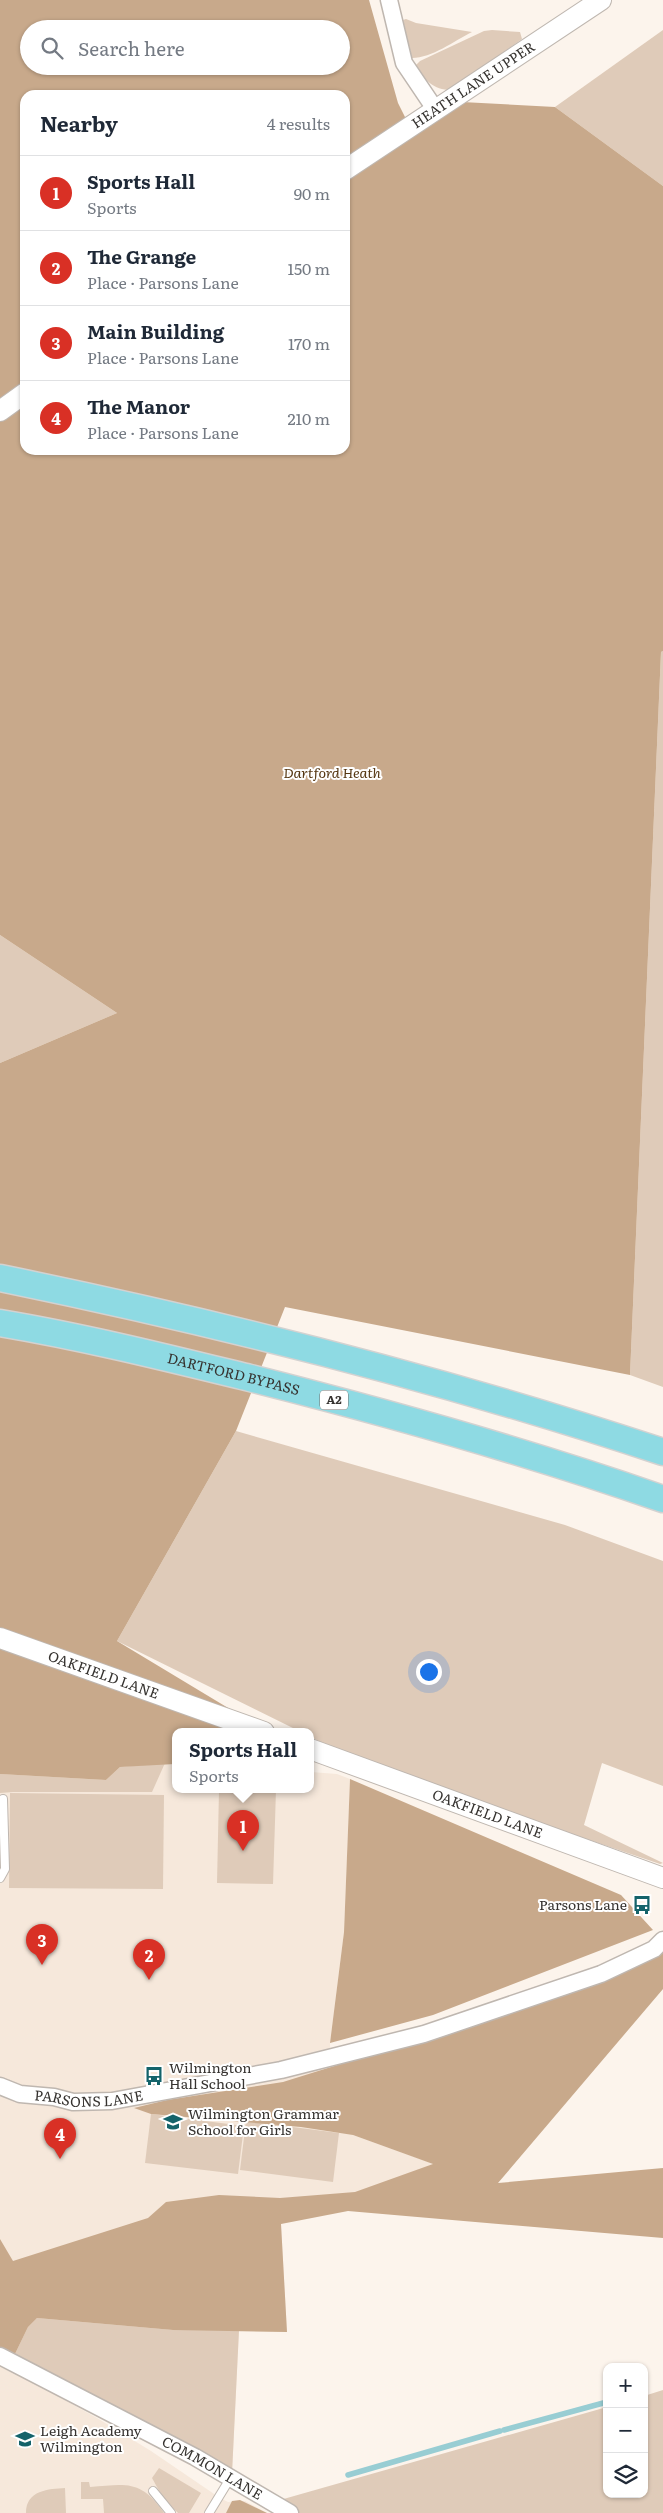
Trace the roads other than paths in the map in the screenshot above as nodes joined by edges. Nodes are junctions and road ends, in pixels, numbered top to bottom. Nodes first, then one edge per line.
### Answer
1 (389, 0) edge
2 (601, 0) edge
3 (435, 108) junction
4 (350, 167) edge
5 (20, 397) edge
6 (0, 411) edge
7 (0, 1278) edge
8 (0, 1323) edge
9 (663, 1452) edge
10 (663, 1499) edge
11 (0, 1638) edge
12 (253, 1728) edge
13 (314, 1750) edge
14 (4, 1799) dead end
15 (0, 1878) edge
16 (663, 1878) edge
17 (663, 1940) edge
18 (0, 2086) edge
19 (0, 2356) edge
20 (231, 2477) junction
21 (154, 2491) dead end
22 (171, 2513) edge
23 (209, 2513) edge
24 (290, 2513) edge

1 - 3 street
2 - 3 street, HEATH LANE UPPER
3 - 4 street, HEATH LANE UPPER
5 - 6 street
7 - 9 highway
8 - 10 highway, DARTFORD BYPASS / A2
11 - 12 street, OAKFIELD LANE
13 - 16 street, OAKFIELD LANE
14 - 15 lane
17 - 18 street, PARSONS LANE
19 - 20 street, COMMON LANE
20 - 23 lane
20 - 24 street, COMMON LANE
21 - 22 lane

